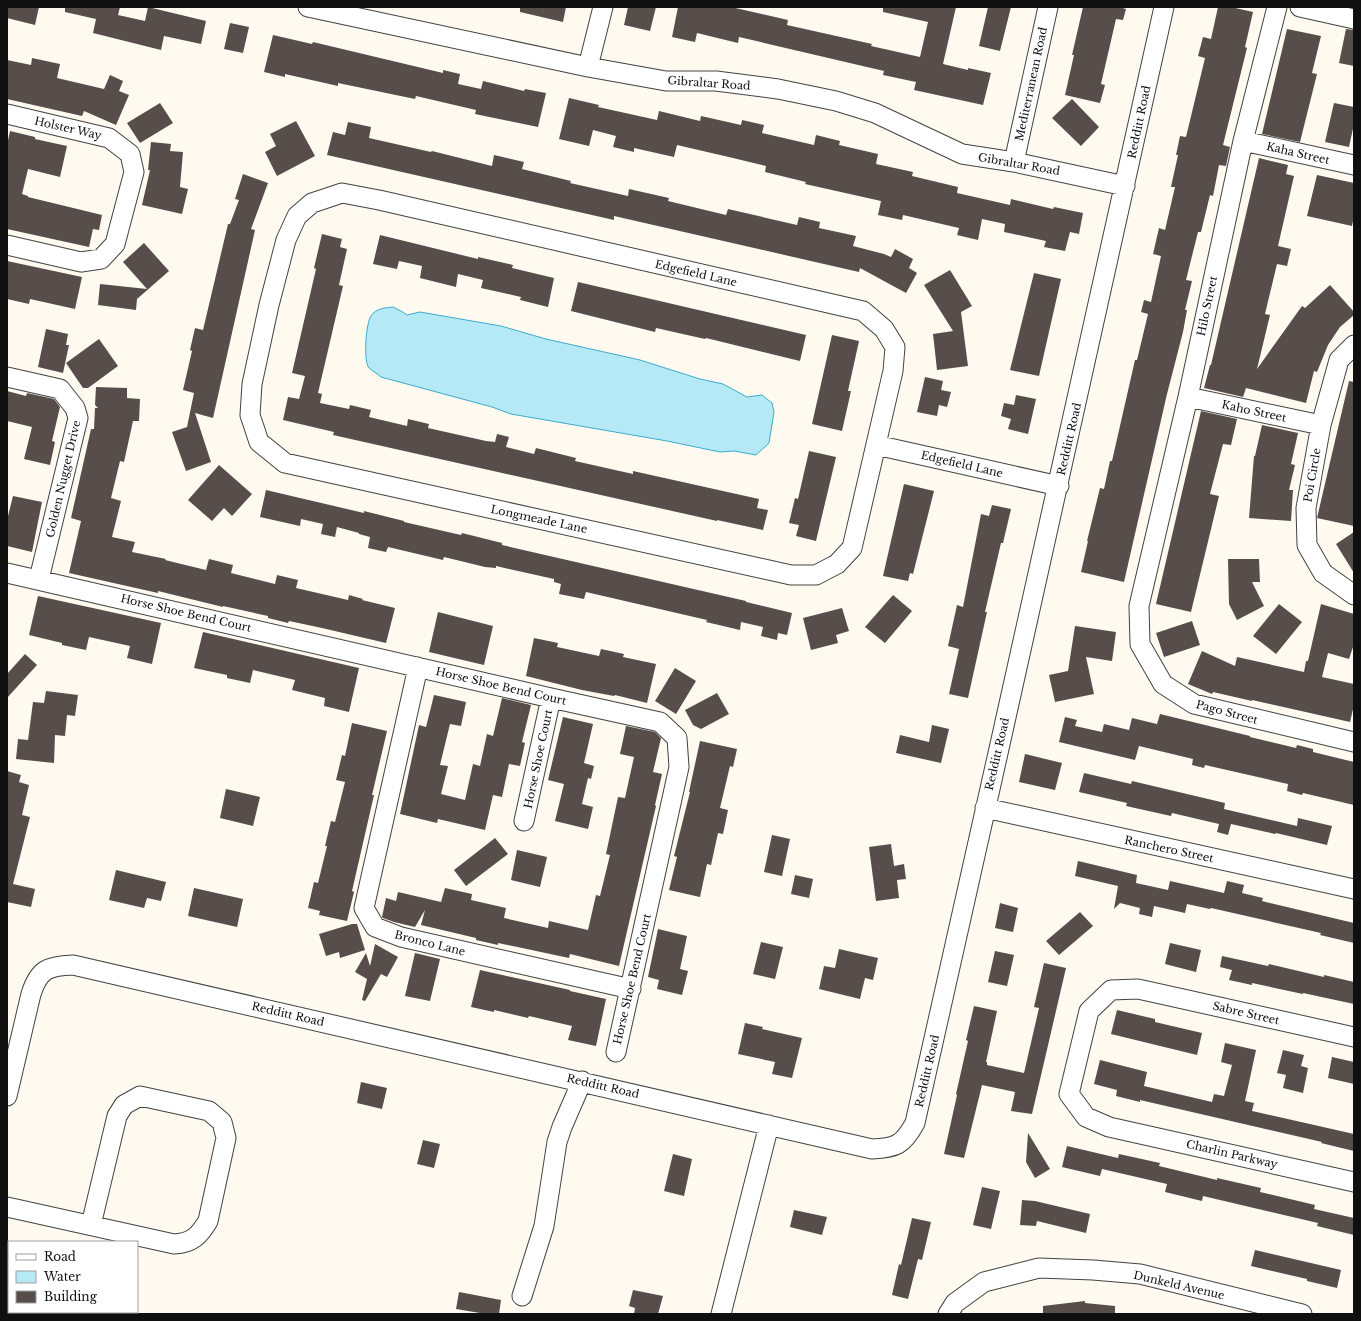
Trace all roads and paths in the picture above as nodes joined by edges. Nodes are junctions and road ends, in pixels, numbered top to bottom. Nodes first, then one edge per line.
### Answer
1 (308, 7) edge
2 (603, 7) edge
3 (1048, 7) edge
4 (1164, 7) edge
5 (1277, 7) edge
6 (1300, 7) edge
7 (1354, 19) edge
8 (588, 67) junction
9 (7, 114) edge
10 (1243, 141) junction
11 (1014, 162) junction
12 (1354, 166) edge
13 (1125, 186) junction
14 (7, 245) edge
15 (269, 304) joint
16 (1354, 345) edge
17 (7, 377) edge
18 (1188, 397) junction
19 (1321, 425) junction
20 (876, 445) junction
21 (1059, 486) junction
22 (7, 573) edge
23 (39, 580) junction
24 (1354, 595) edge
25 (1139, 606) joint
26 (418, 667) junction
27 (551, 698) junction
28 (1354, 742) edge
29 (985, 808) junction
30 (524, 821) dead end
31 (1354, 889) edge
32 (631, 989) junction
33 (1354, 1037) edge
34 (616, 1052) dead end
35 (582, 1081) junction
36 (7, 1096) edge
37 (769, 1125) junction
38 (1109, 1127) joint
39 (1354, 1182) edge
40 (7, 1207) edge
41 (91, 1225) junction
42 (522, 1296) dead end
43 (721, 1314) edge
44 (948, 1314) edge
45 (1302, 1314) edge

1 - 8 street, Gibraltar Road
2 - 8 street
3 - 11 street, Mediterranean Road
4 - 13 street, Redditt Road
5 - 10 street, Hilo Street
6 - 7 street
8 - 11 street, Gibraltar Road
9 - 14 street, Holster Way
10 - 12 street, Kaha Street
10 - 18 street, Hilo Street
11 - 13 street, Gibraltar Road
13 - 21 street, Redditt Road
15 - 20 street, Edgefield Lane
15 - 20 street, Longmeade Lane
16 - 19 street, Poi Circle
17 - 23 street, Golden Nugget Drive
18 - 19 street, Kaho Street
18 - 25 street, Hilo Street
19 - 24 street, Poi Circle
20 - 21 street, Edgefield Lane
21 - 29 street, Redditt Road
22 - 23 street, Horse Shoe Bend Court
23 - 26 street, Horse Shoe Bend Court
25 - 28 street, Pago Street
26 - 27 street, Horse Shoe Bend Court
26 - 32 street, Bronco Lane
27 - 30 street, Horse Shoe Court
27 - 32 street, Horse Shoe Bend Court
29 - 31 street, Ranchero Street
29 - 37 street, Redditt Road
32 - 34 street, Horse Shoe Bend Court
33 - 38 street, Sabre Street
35 - 36 street, Redditt Road
35 - 37 street, Redditt Road
35 - 42 street
37 - 43 street
38 - 39 street, Charlin Parkway
40 - 41 street
41 - 41 street
44 - 45 street, Dunkeld Avenue

